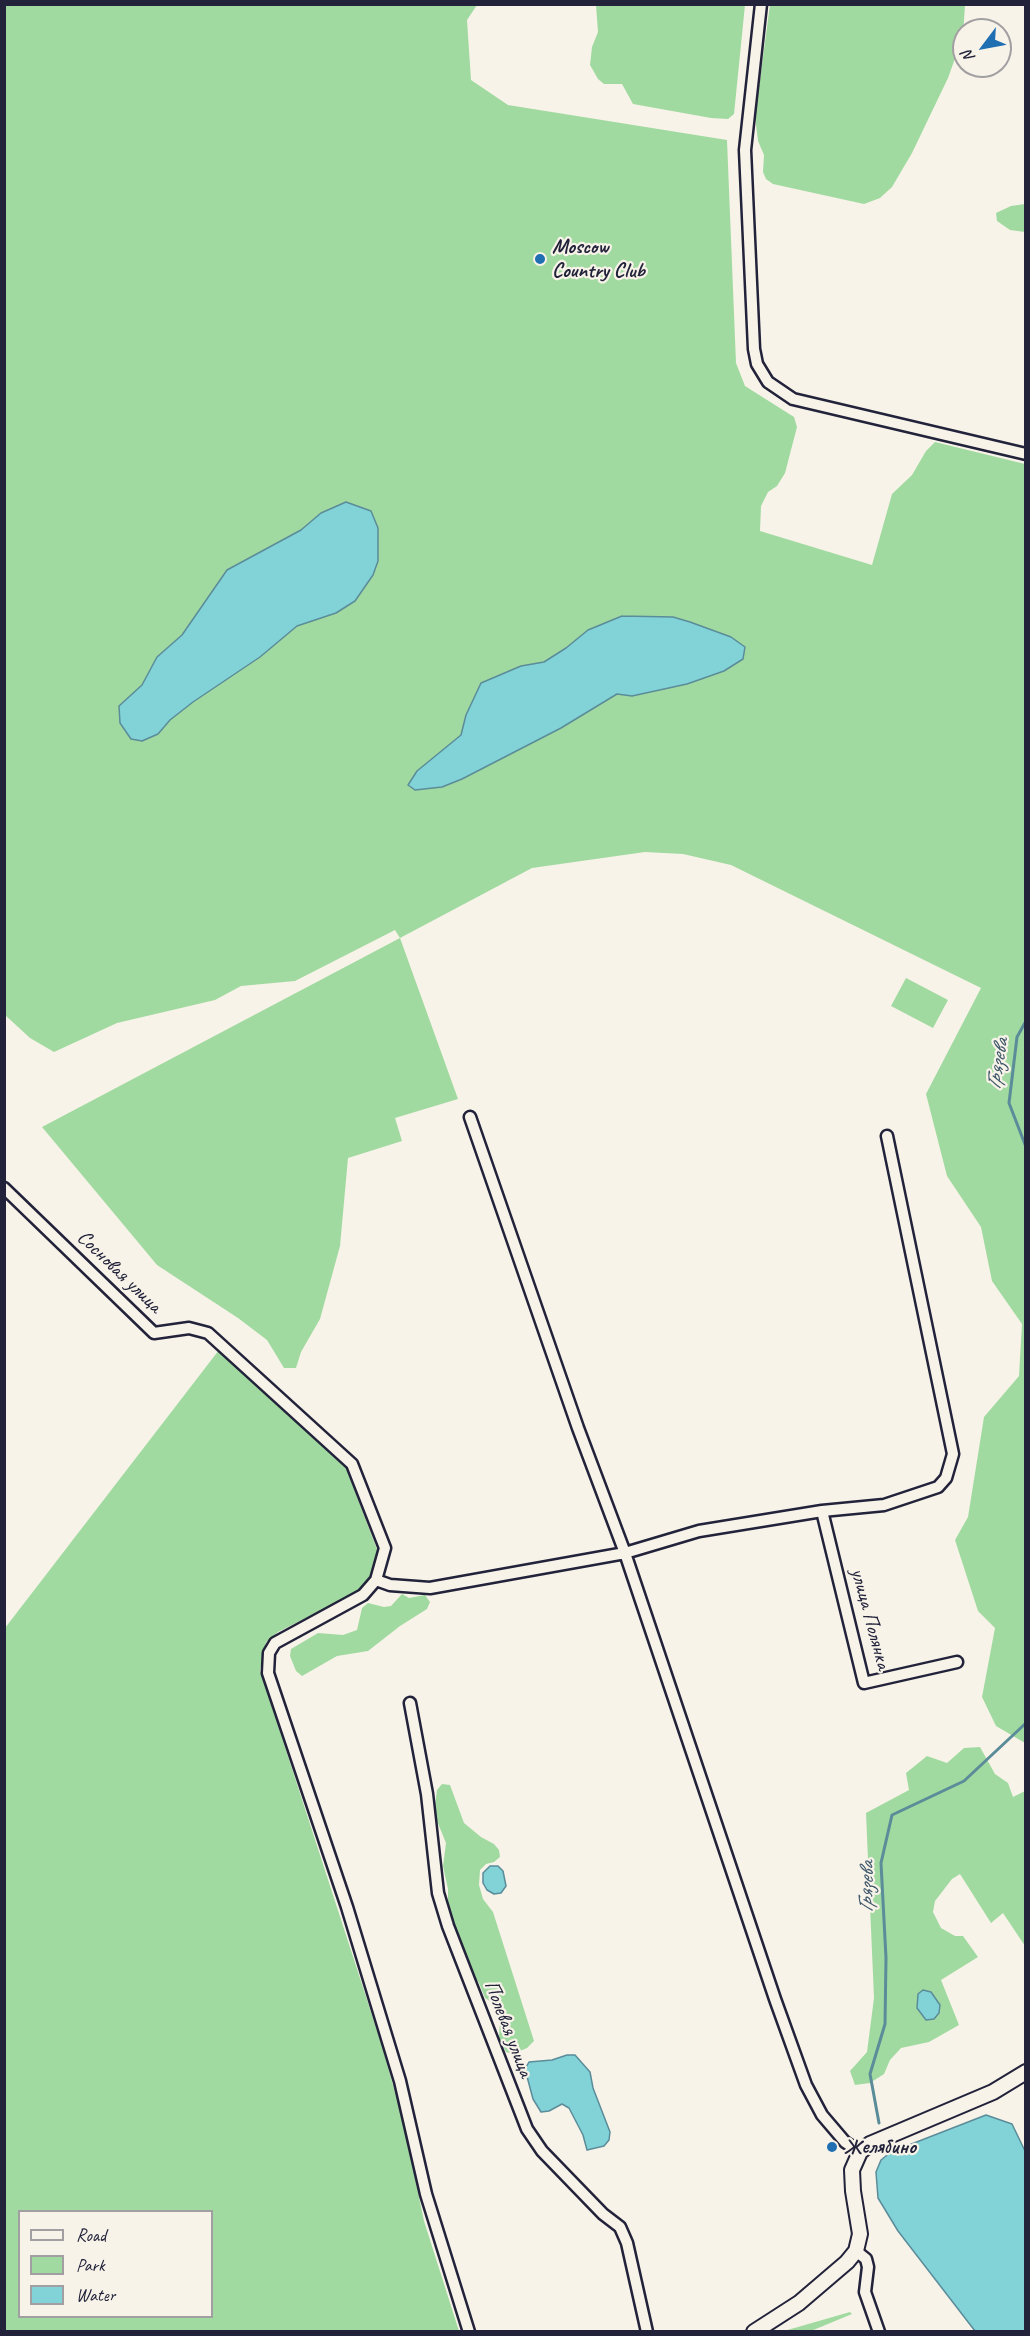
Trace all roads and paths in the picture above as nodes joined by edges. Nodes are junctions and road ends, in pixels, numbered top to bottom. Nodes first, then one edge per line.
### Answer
1 (761, 4) edge
2 (1026, 454) edge
3 (470, 1117) dead end
4 (887, 1136) dead end
5 (4, 1188) edge
6 (822, 1511) junction
7 (625, 1553) junction
8 (376, 1580) junction
9 (957, 1662) dead end
10 (410, 1703) dead end
11 (1026, 2072) edge
12 (860, 2152) junction
13 (855, 2251) junction
14 (469, 2331) edge
15 (647, 2331) edge
16 (754, 2331) edge
17 (879, 2331) edge

1 - 2 street
3 - 7 street
4 - 6 street
5 - 8 street, Сосновая улица
6 - 7 street
6 - 9 street, улица Полянка
7 - 8 street
7 - 12 street
8 - 14 street
10 - 15 street, Полевая улица
11 - 12 street
12 - 13 street
13 - 16 street
13 - 17 street

